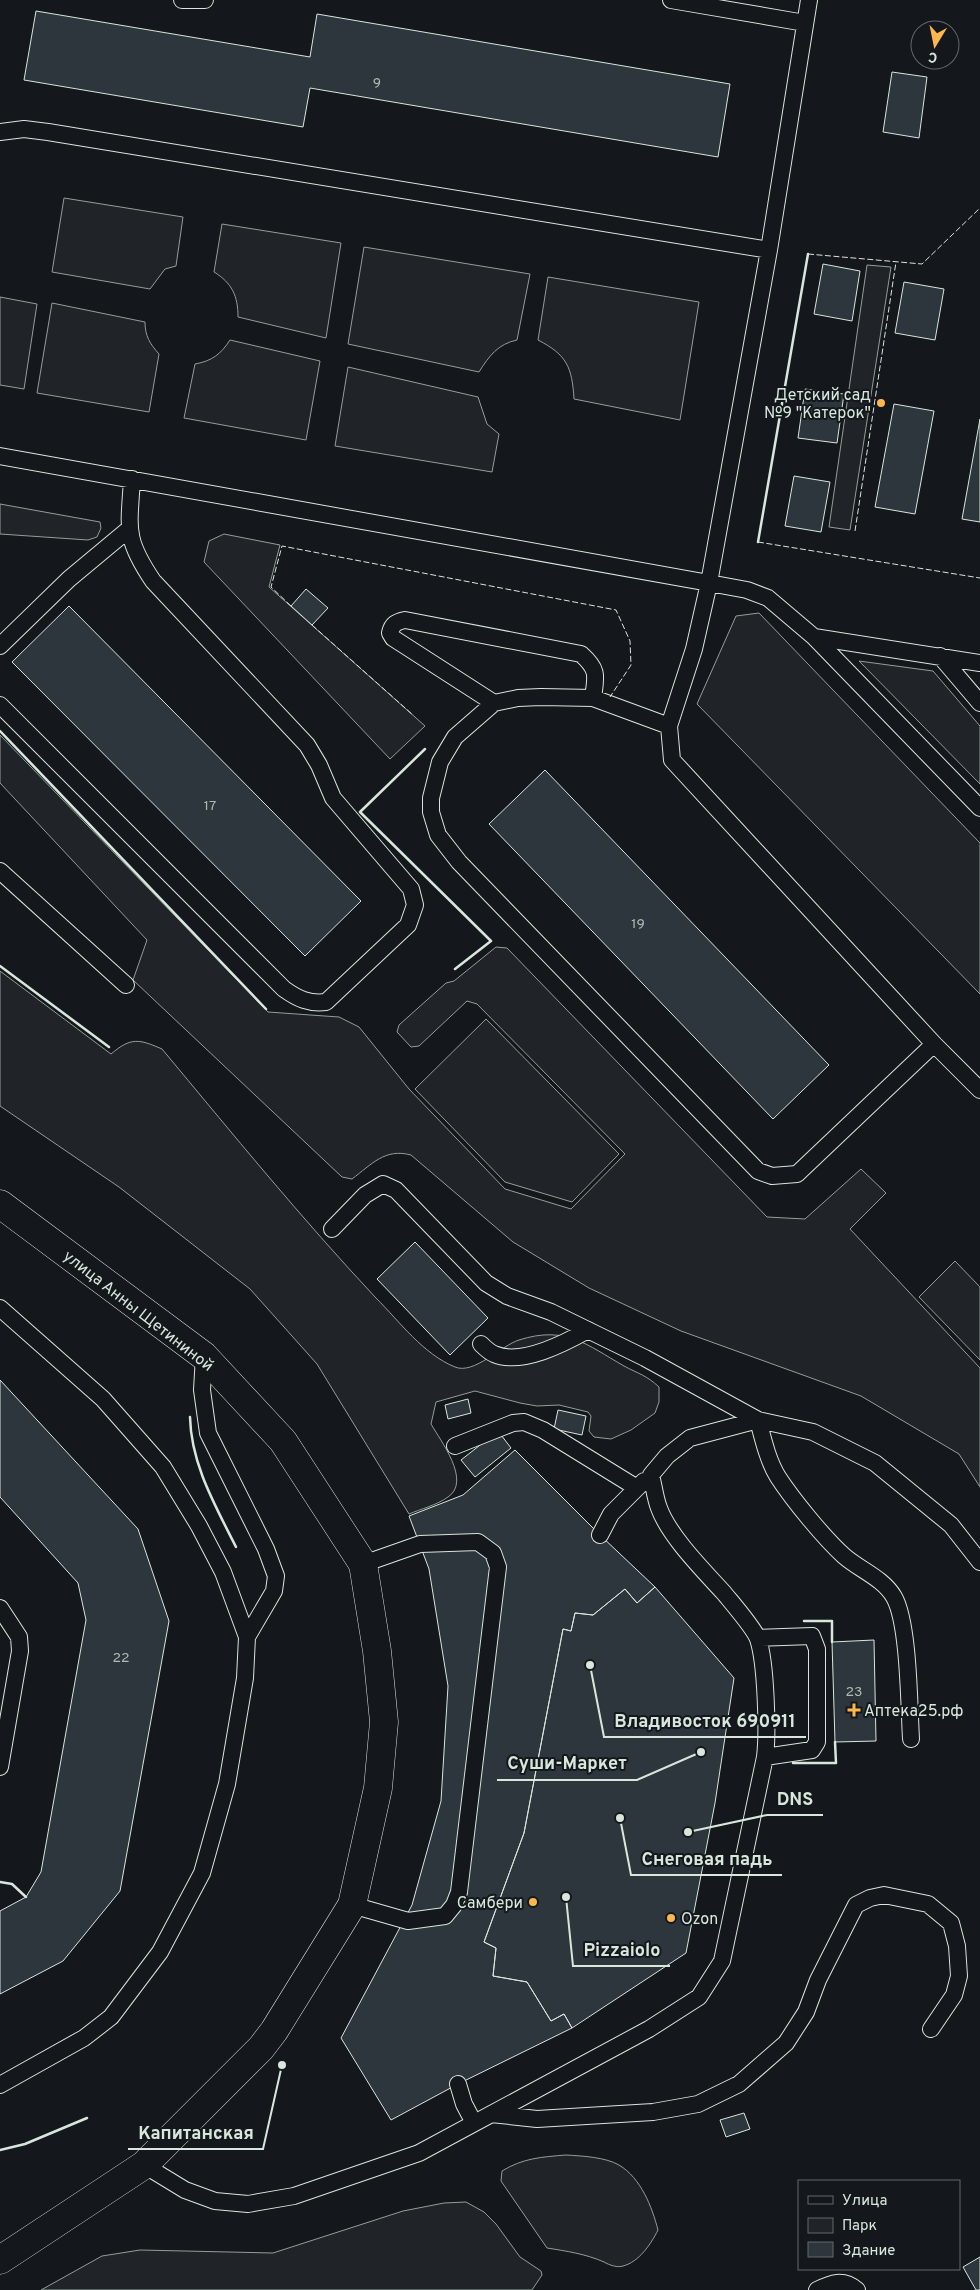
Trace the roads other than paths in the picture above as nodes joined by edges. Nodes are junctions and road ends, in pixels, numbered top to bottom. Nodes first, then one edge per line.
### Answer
1 (182, 0) edge
2 (205, 0) edge
3 (671, 0) edge
4 (809, 0) edge
5 (805, 23) junction
6 (0, 132) edge
7 (769, 250) junction
8 (0, 456) edge
9 (132, 479) junction
10 (129, 529) junction
11 (709, 583) junction
12 (814, 637) junction
13 (0, 646) edge
14 (940, 656) junction
15 (980, 663) edge
16 (593, 698) junction
17 (494, 703) junction
18 (980, 703) edge
19 (0, 706) edge
20 (669, 726) junction
21 (980, 808) edge
22 (0, 871) edge
23 (126, 985) dead end
24 (934, 1044) junction
25 (980, 1090) edge
26 (0, 1204) edge
27 (332, 1229) dead end
28 (0, 1308) edge
29 (588, 1330) junction
30 (481, 1344) dead end
31 (204, 1356) junction
32 (758, 1420) junction
33 (455, 1446) dead end
34 (651, 1475) junction
35 (636, 1488) junction
36 (600, 1535) dead end
37 (980, 1562) edge
38 (362, 1564) junction
39 (0, 1608) edge
40 (247, 1637) junction
41 (758, 1638) junction
42 (911, 1739) dead end
43 (765, 1757) junction
44 (0, 1767) edge
45 (352, 1905) junction
46 (931, 2029) dead end
47 (458, 2084) dead end
48 (0, 2085) edge
49 (491, 2114) junction
50 (474, 2123) junction
51 (144, 2165) junction
52 (0, 2260) edge
53 (817, 2290) edge
54 (857, 2290) edge

1 - 2 lane
3 - 5 lane
4 - 5 lane
5 - 7 lane
6 - 7 lane
7 - 11 lane
8 - 9 lane
9 - 10 lane
9 - 11 lane
10 - 13 lane
10 - 19 lane
11 - 12 lane
11 - 20 lane
12 - 14 lane
12 - 21 lane
14 - 15 lane
14 - 18 lane
16 - 17 lane
16 - 17 lane
16 - 20 lane
17 - 24 lane
20 - 24 lane
22 - 23 lane
24 - 25 lane
26 - 31 main road, улица Анны Щетининой
27 - 29 lane
28 - 40 lane
29 - 30 lane
29 - 32 lane
31 - 38 main road, улица Анны Щетининой
31 - 40 lane
32 - 34 lane
32 - 37 lane
32 - 42 lane
33 - 35 lane
34 - 35 lane
34 - 41 lane
35 - 36 lane
38 - 45 main road, улица Анны Щетининой
38 - 45 lane
39 - 44 lane
40 - 48 lane
41 - 43 lane
41 - 43 lane
43 - 49 lane
45 - 51 main road, улица Анны Щетининой
46 - 49 lane
47 - 50 lane
49 - 50 lane
50 - 51 lane
51 - 52 main road, улица Анны Щетининой
53 - 54 lane

